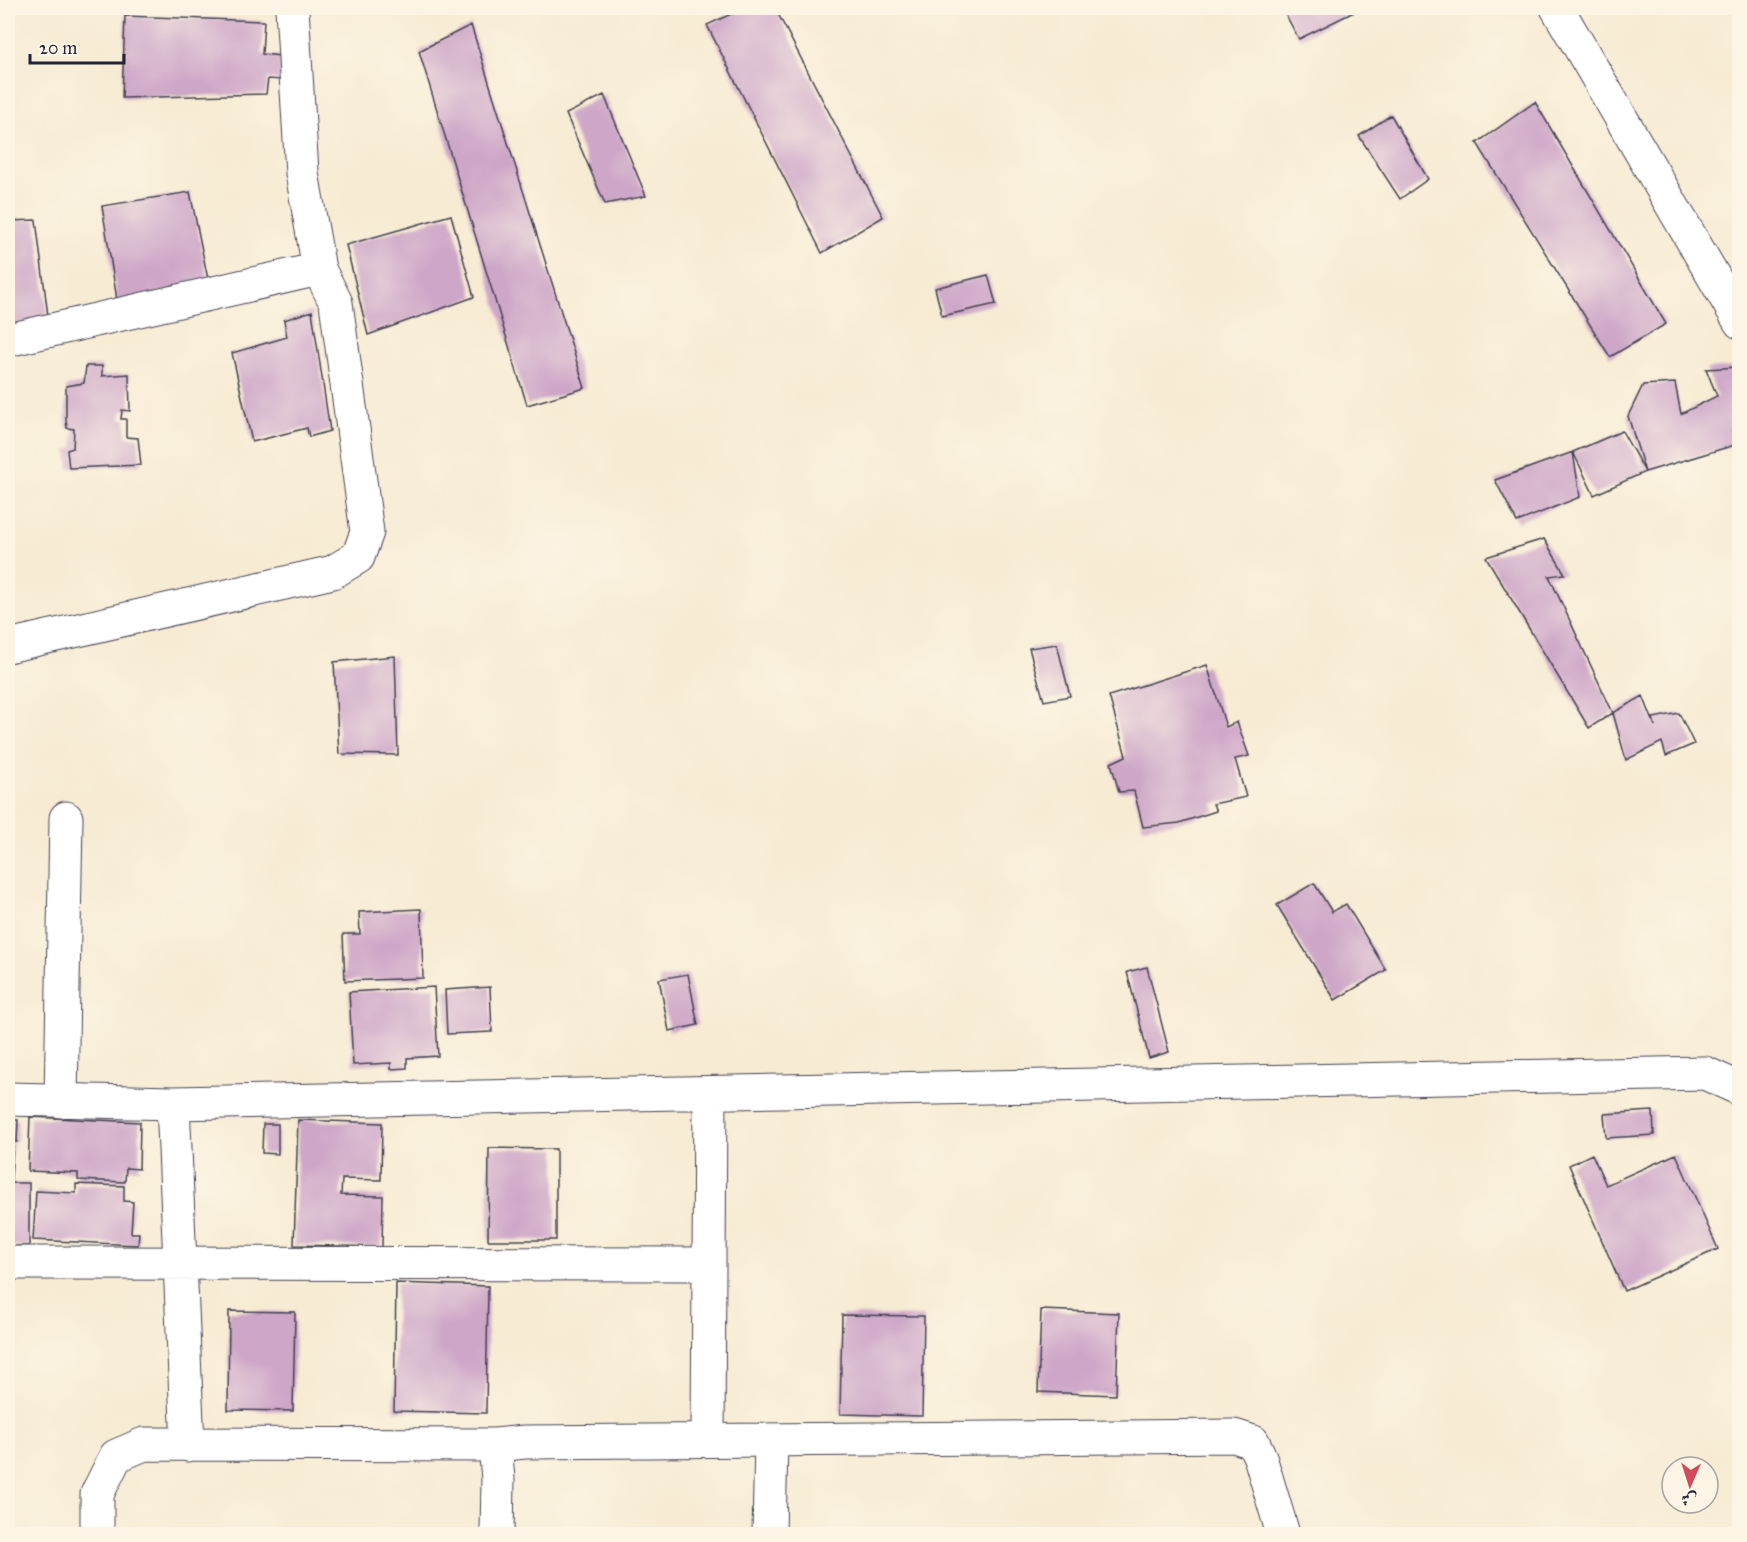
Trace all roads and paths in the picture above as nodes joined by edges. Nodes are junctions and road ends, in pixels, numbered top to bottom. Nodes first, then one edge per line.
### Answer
1 (292, 8) edge
2 (1557, 8) edge
3 (319, 269) junction
4 (1740, 322) edge
5 (8, 340) edge
6 (8, 646) edge
7 (66, 818) dead end
8 (1740, 1089) edge
9 (710, 1093) junction
10 (8, 1100) edge
11 (61, 1101) junction
12 (173, 1103) junction
13 (8, 1263) edge
14 (179, 1263) junction
15 (709, 1264) junction
16 (708, 1440) junction
17 (771, 1440) junction
18 (188, 1445) junction
19 (495, 1445) junction
20 (97, 1534) edge
21 (497, 1534) edge
22 (769, 1534) edge
23 (1283, 1534) edge

1 - 3 street
2 - 4 street
3 - 5 street
3 - 6 street
7 - 11 street
8 - 9 street
9 - 12 street
9 - 15 street
10 - 11 street
11 - 12 street
12 - 14 street
13 - 14 street
14 - 15 street
14 - 18 street
15 - 16 street
16 - 17 street
16 - 19 street
17 - 22 street
17 - 23 street
18 - 19 street
18 - 20 street
19 - 21 street

